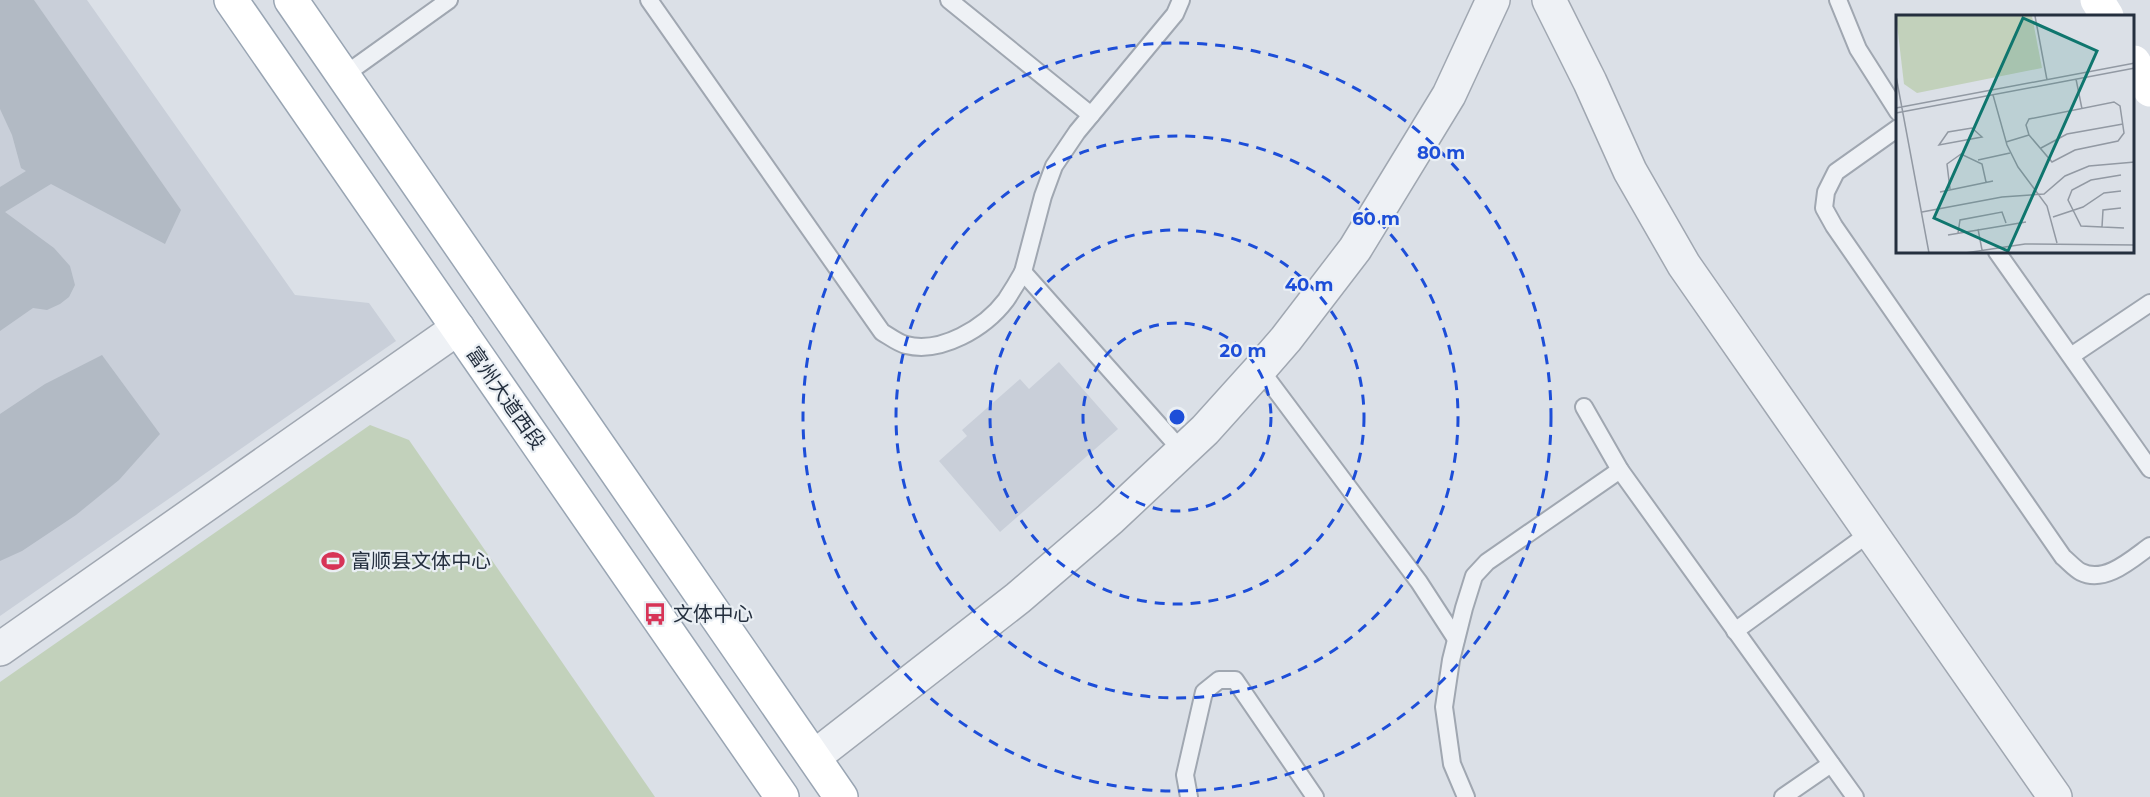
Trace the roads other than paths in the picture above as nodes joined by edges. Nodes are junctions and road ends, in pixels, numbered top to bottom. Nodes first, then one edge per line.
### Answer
1 (231, 0) edge
2 (291, 0) edge
3 (449, 0) edge
4 (649, 0) edge
5 (949, 0) edge
6 (1181, 0) edge
7 (1493, 0) edge
8 (1549, 0) edge
9 (1838, 0) edge
10 (2097, 0) edge
11 (2106, 15) edge
12 (2135, 65) edge
13 (343, 75) junction
14 (2150, 90) edge
15 (1896, 109) edge
16 (1091, 115) junction
17 (1896, 129) edge
18 (1998, 254) edge
19 (1023, 272) junction
20 (2150, 303) edge
21 (458, 328) junction
22 (2071, 356) junction
23 (1260, 369) junction
24 (1584, 407) dead end
25 (1182, 451) junction
26 (2150, 469) edge
27 (1620, 470) junction
28 (1871, 532) junction
29 (2150, 546) edge
30 (1735, 631) junction
31 (1456, 639) junction
32 (0, 649) edge
33 (814, 757) junction
34 (1831, 764) junction
35 (782, 797) edge
36 (842, 797) edge
37 (1189, 797) edge
38 (1315, 797) edge
39 (1466, 797) edge
40 (1783, 797) edge
41 (1855, 797) edge
42 (2055, 797) edge

1 - 21 main road, 富州大道西段
2 - 13 main road
3 - 13 lane
4 - 19 lane
5 - 16 lane
6 - 16 lane
7 - 23 street
8 - 28 street
9 - 15 lane
10 - 11 main road
12 - 14 main road
13 - 33 main road
16 - 19 lane
17 - 29 lane
18 - 22 lane
19 - 25 lane
20 - 22 lane
21 - 32 street
21 - 35 main road, 富州大道西段
22 - 26 lane
23 - 25 street
23 - 31 lane
24 - 27 lane
25 - 33 street
27 - 30 lane
27 - 31 lane
28 - 30 lane
28 - 42 street
30 - 34 lane
31 - 39 lane
33 - 36 main road
34 - 40 lane
34 - 41 lane
37 - 38 lane

